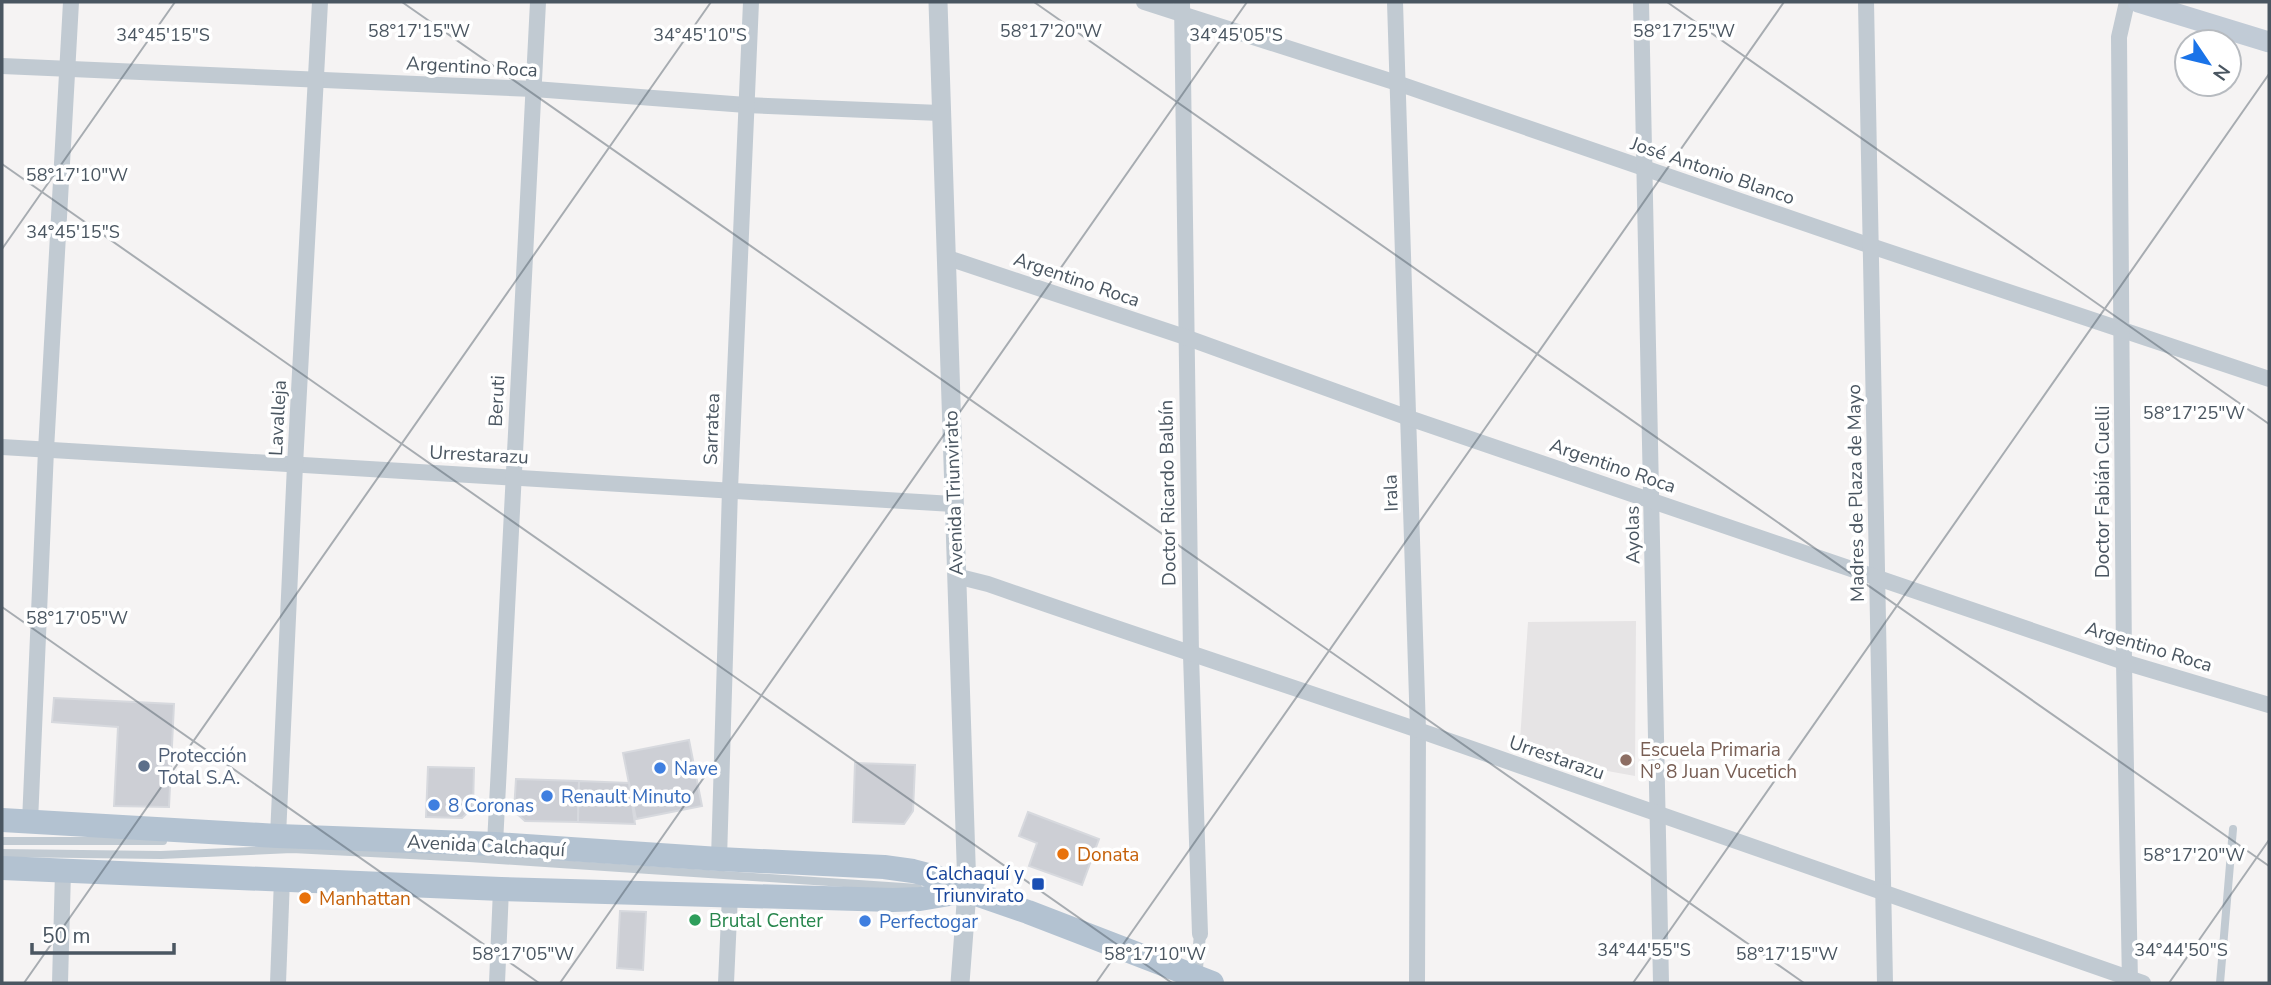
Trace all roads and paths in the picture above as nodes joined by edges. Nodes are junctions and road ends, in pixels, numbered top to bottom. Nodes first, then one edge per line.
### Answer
1 (71, 2) edge
2 (320, 2) edge
3 (538, 2) edge
4 (751, 2) edge
5 (938, 2) edge
6 (1144, 2) edge
7 (1395, 2) edge
8 (1641, 2) edge
9 (1866, 2) edge
10 (2127, 2) edge
11 (2138, 2) edge
12 (1182, 8) edge
13 (2269, 42) edge
14 (2, 66) edge
15 (68, 68) junction
16 (316, 80) junction
17 (1397, 83) junction
18 (534, 89) junction
19 (746, 105) junction
20 (940, 113) junction
21 (1644, 169) junction
22 (1871, 246) junction
23 (945, 257) junction
24 (2122, 330) junction
25 (1185, 337) junction
26 (2269, 379) edge
27 (1409, 418) junction
28 (2, 447) edge
29 (46, 450) junction
30 (295, 465) junction
31 (513, 477) junction
32 (730, 489) junction
33 (1653, 500) junction
34 (953, 504) junction
35 (956, 576) junction
36 (1878, 579) junction
37 (1191, 654) junction
38 (2124, 662) junction
39 (2269, 705) edge
40 (1418, 730) junction
41 (1656, 814) junction
42 (2, 820) edge
43 (30, 822) junction
44 (2233, 829) dead end
45 (278, 836) junction
46 (172, 840) dead end
47 (185, 840) dead end
48 (2, 841) edge
49 (495, 844) junction
50 (2, 853) edge
51 (719, 859) junction
52 (2, 868) edge
53 (63, 870) junction
54 (282, 879) junction
55 (501, 889) junction
56 (967, 891) junction
57 (730, 895) junction
58 (1885, 895) junction
59 (1200, 934) joint
60 (1201, 981) edge
61 (2134, 982) edge
62 (60, 983) edge
63 (278, 983) edge
64 (497, 983) edge
65 (726, 983) edge
66 (960, 983) edge
67 (1417, 983) edge
68 (1661, 983) edge
69 (1885, 983) edge
70 (2220, 983) edge

1 - 15 street
2 - 16 street, Lavalleja
3 - 18 street, Beruti
4 - 19 street, Sarratea
5 - 20 street, Avenida Triunvirato
6 - 12 street, José Antonio Blanco
7 - 17 street, Irala
8 - 21 street, Ayolas
9 - 22 street, Madres de Plaza de Mayo
10 - 24 street, Doctor Fabián Cuelli
11 - 13 main road
12 - 17 street, José Antonio Blanco
12 - 25 street, Doctor Ricardo Balbín
14 - 15 street, Argentino Roca
15 - 16 street, Argentino Roca
15 - 29 street
16 - 18 street, Argentino Roca
16 - 30 street, Lavalleja
17 - 21 street, José Antonio Blanco
17 - 27 street, Irala
18 - 19 street, Argentino Roca
18 - 31 street, Beruti
19 - 20 street, Argentino Roca
19 - 32 street, Sarratea
20 - 23 street, Avenida Triunvirato
21 - 22 street, José Antonio Blanco
21 - 33 street, Ayolas
22 - 24 street, José Antonio Blanco
22 - 36 street, Madres de Plaza de Mayo
23 - 25 street, Argentino Roca
23 - 34 street, Avenida Triunvirato
24 - 26 street, José Antonio Blanco
24 - 38 street, Doctor Fabián Cuelli
25 - 27 street, Argentino Roca
25 - 37 street, Doctor Ricardo Balbín
27 - 33 street, Argentino Roca
27 - 40 street, Irala
28 - 29 street, Urrestarazu
29 - 30 street, Urrestarazu
29 - 43 street
30 - 31 street, Urrestarazu
30 - 45 street, Lavalleja
31 - 32 street, Urrestarazu
31 - 49 street, Beruti
32 - 34 street, Urrestarazu
32 - 51 street, Sarratea
33 - 36 street, Argentino Roca
33 - 41 street, Ayolas
34 - 35 street, Avenida Triunvirato
35 - 37 street, Urrestarazu
35 - 56 street, Avenida Triunvirato
36 - 38 street, Argentino Roca
36 - 58 street, Madres de Plaza de Mayo
37 - 40 street, Urrestarazu
37 - 59 street, Doctor Ricardo Balbín
38 - 39 street, Argentino Roca
38 - 61 street, Doctor Fabián Cuelli
40 - 41 street, Urrestarazu
40 - 67 street, Irala
41 - 58 street, Urrestarazu
41 - 68 street, Ayolas
42 - 43 main road, Avenida Calchaquí
43 - 45 main road, Avenida Calchaquí
44 - 70 lane
45 - 47 lane
45 - 49 main road, Avenida Calchaquí
46 - 48 lane
49 - 51 main road, Avenida Calchaquí
50 - 56 lane
51 - 56 main road, Avenida Calchaquí
52 - 53 main road, Avenida Calchaquí
53 - 54 main road, Avenida Calchaquí
53 - 62 street
54 - 55 main road, Avenida Calchaquí
54 - 63 street
55 - 57 main road, Avenida Calchaquí
55 - 64 street
56 - 57 main road, Avenida Calchaquí
56 - 60 main road, Avenida Calchaquí
56 - 66 street, Avenida Triunvirato
57 - 65 street
58 - 61 street, Urrestarazu
58 - 69 street, Madres de Plaza de Mayo
59 - 60 street, Doctor Ricardo Balbín

